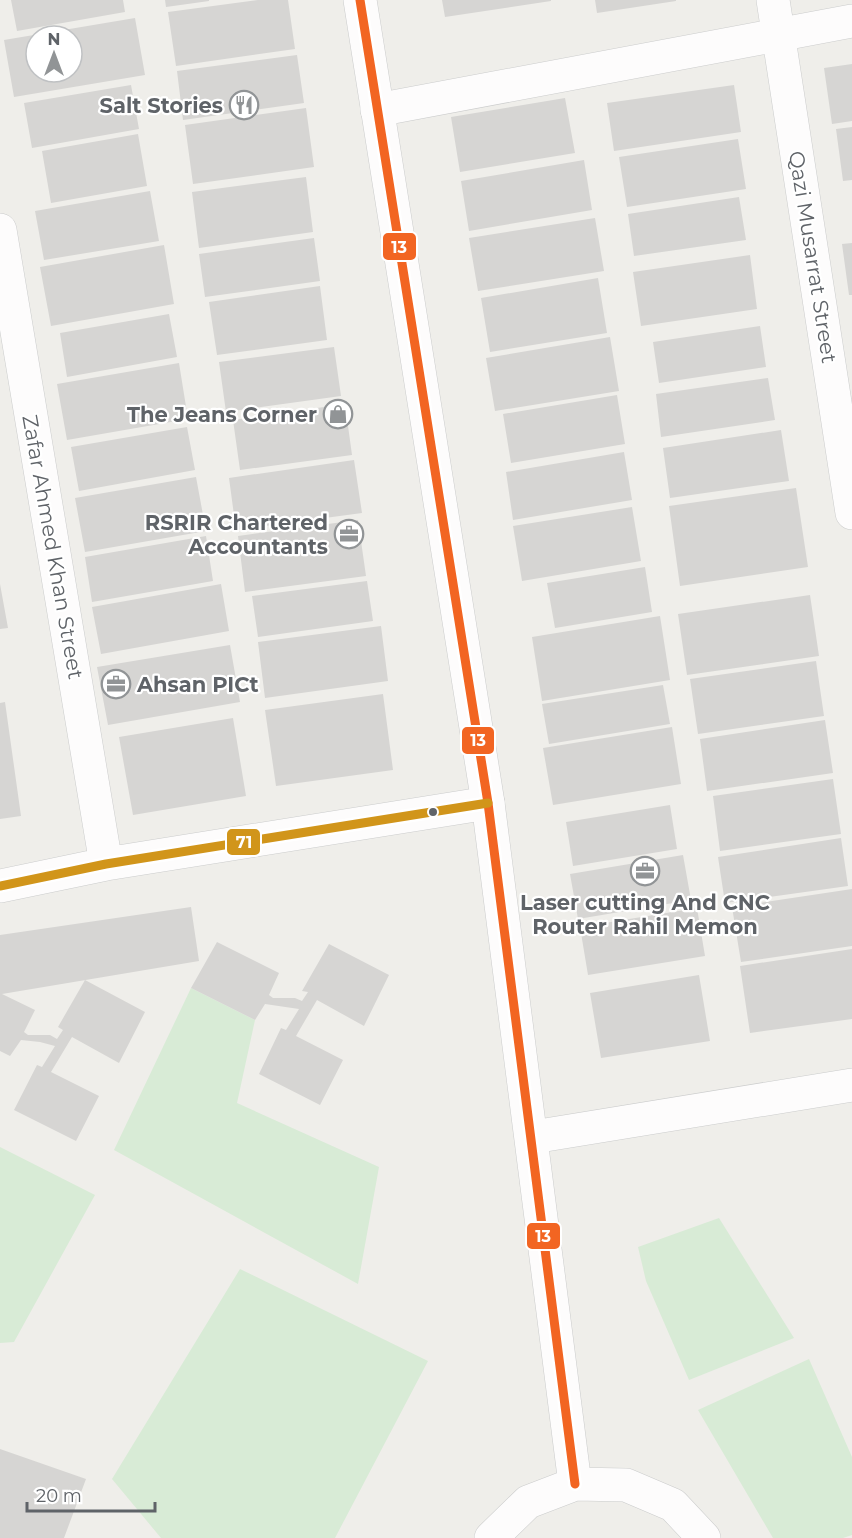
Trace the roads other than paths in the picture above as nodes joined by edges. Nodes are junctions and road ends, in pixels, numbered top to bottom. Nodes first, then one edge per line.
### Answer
1 (360, 0) edge
2 (773, 0) edge
3 (852, 21) edge
4 (778, 33) junction
5 (377, 110) junction
6 (0, 230) edge
7 (852, 513) edge
8 (488, 803) junction
9 (106, 864) junction
10 (0, 886) edge
11 (852, 1085) edge
12 (533, 1137) junction
13 (575, 1484) junction
14 (491, 1538) edge
15 (704, 1538) edge

1 - 5 street
2 - 4 street, Qazi Musarrat Street
3 - 4 street
4 - 5 street
4 - 7 street, Qazi Musarrat Street
5 - 8 street
6 - 9 street, Zafar Ahmed Khan Street
8 - 9 street
8 - 12 street
9 - 10 street
11 - 12 street
12 - 13 street
13 - 14 street
13 - 15 street

